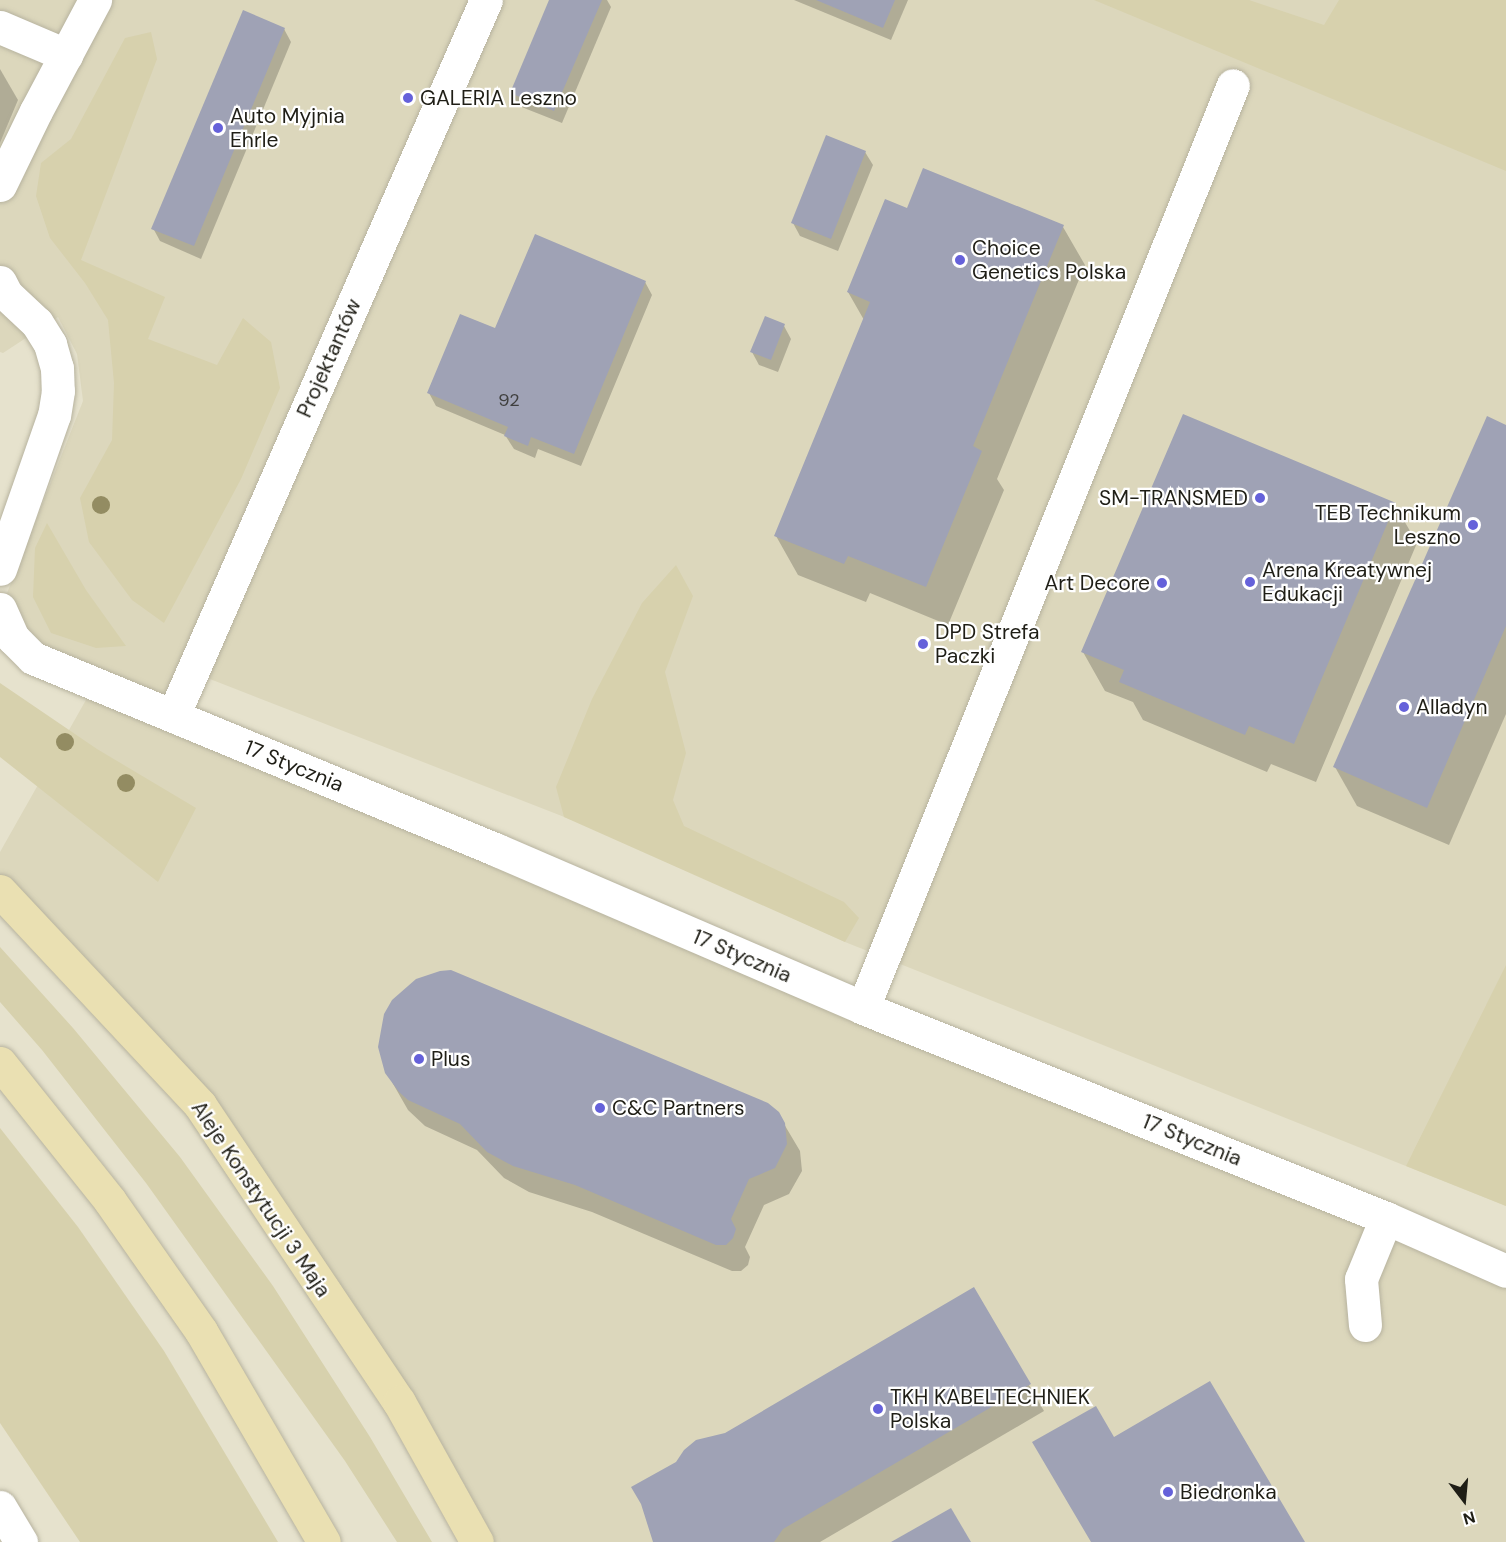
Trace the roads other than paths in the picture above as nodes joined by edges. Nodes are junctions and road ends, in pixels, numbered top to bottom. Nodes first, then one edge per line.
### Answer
1 (95, 0) edge
2 (486, 0) edge
3 (0, 27) edge
4 (66, 55) junction
5 (1233, 85) dead end
6 (0, 185) edge
7 (0, 282) edge
8 (0, 569) edge
9 (0, 610) edge
10 (173, 716) junction
11 (0, 891) edge
12 (863, 1008) junction
13 (0, 1064) edge
14 (1386, 1218) junction
15 (1506, 1271) edge
16 (1365, 1325) dead end
17 (0, 1507) edge
18 (21, 1542) edge
19 (324, 1542) edge
20 (477, 1542) edge

1 - 4 street
2 - 10 street, Projektantów
3 - 4 street
4 - 6 street
5 - 12 street
7 - 8 street
9 - 10 street, 17 Stycznia
10 - 12 street, 17 Stycznia
11 - 20 main road, Aleje Konstytucji 3 Maja
12 - 14 street, 17 Stycznia
13 - 19 main road
14 - 15 street, 17 Stycznia
14 - 16 street
17 - 18 street

